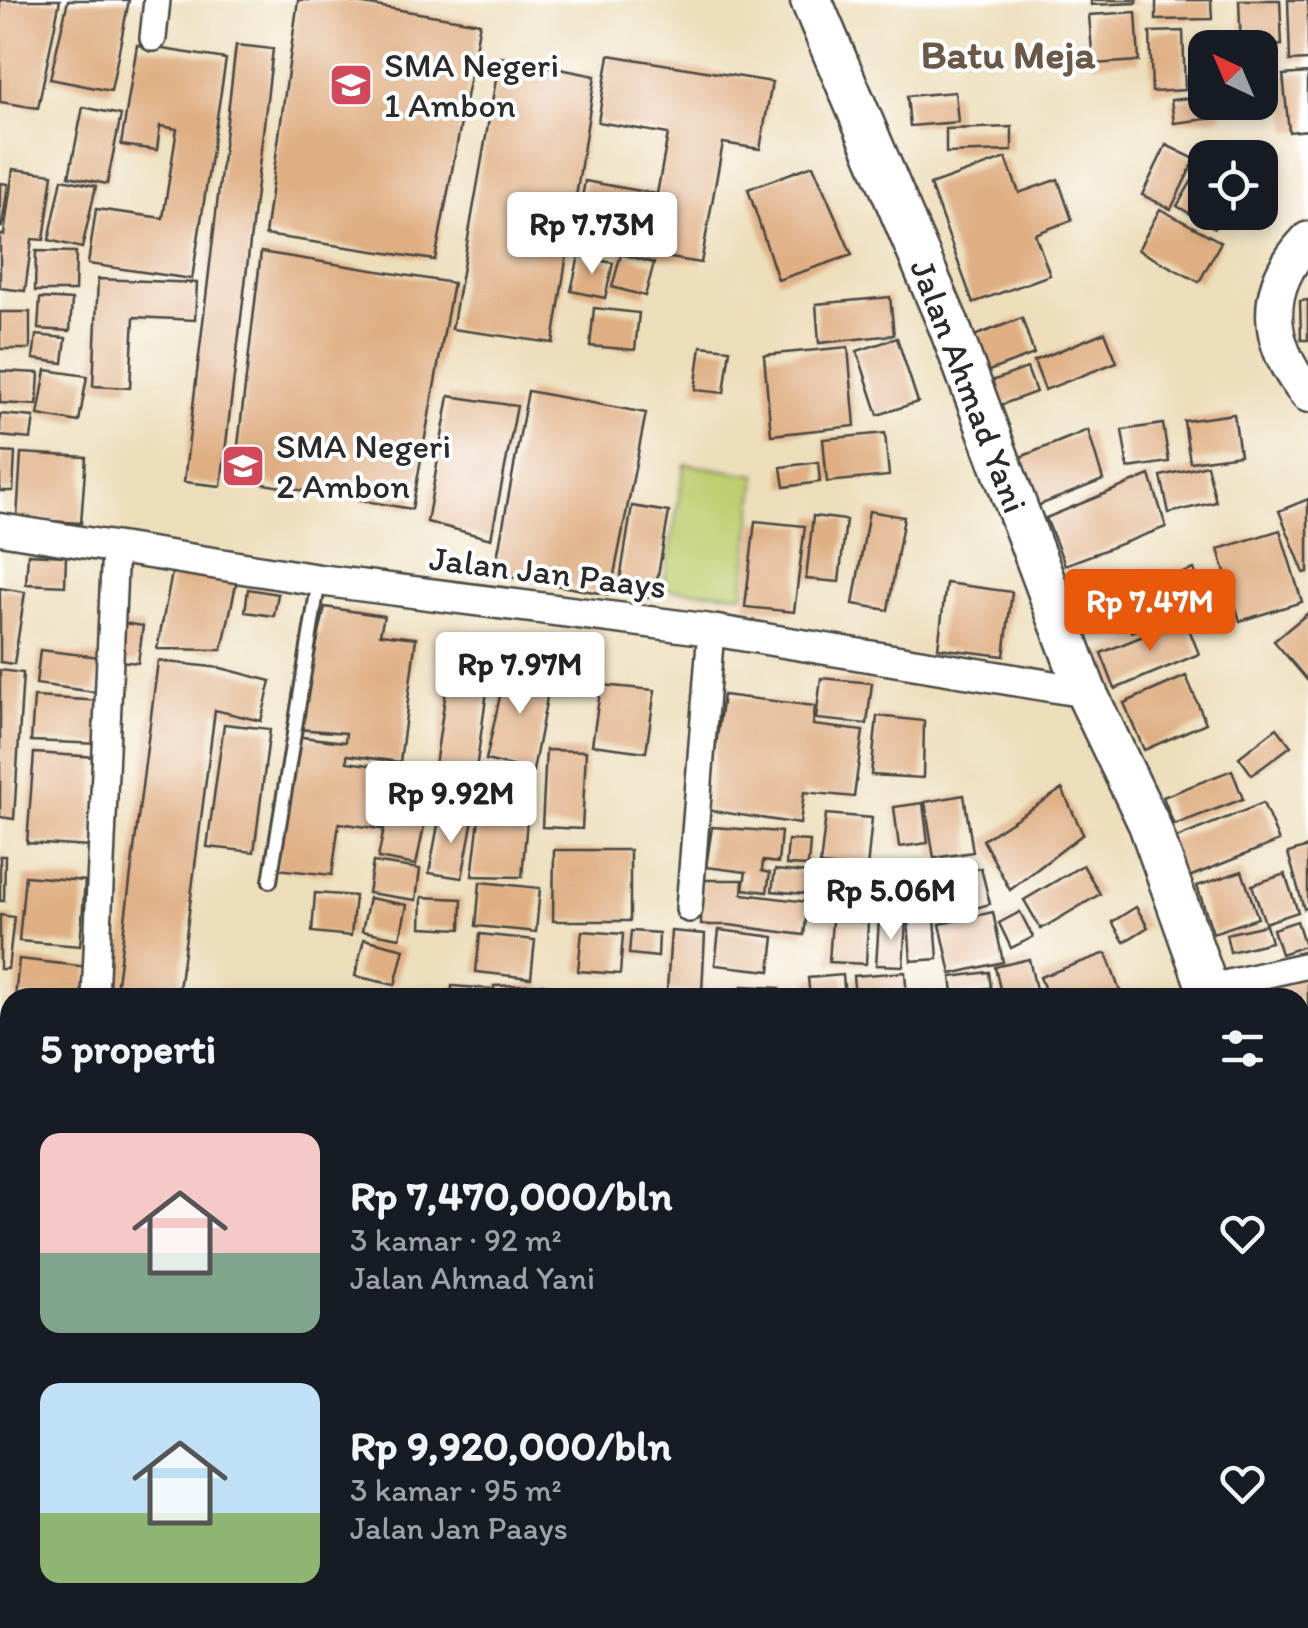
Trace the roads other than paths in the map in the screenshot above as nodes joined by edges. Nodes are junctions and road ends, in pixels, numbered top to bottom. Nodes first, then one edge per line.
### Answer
1 (157, 0) edge
2 (812, 0) edge
3 (153, 38) dead end
4 (1308, 240) edge
5 (1308, 394) edge
6 (0, 529) edge
7 (115, 546) junction
8 (319, 580) junction
9 (711, 630) junction
10 (1086, 692) junction
11 (270, 881) dead end
12 (689, 909) dead end
13 (1308, 964) edge
14 (95, 988) edge
15 (1207, 988) edge
16 (1226, 988) edge

1 - 3 street
2 - 10 highway, Jalan Ahmad Yani
4 - 5 main road
6 - 7 street, Jalan Jan Paays
7 - 8 street, Jalan Jan Paays
7 - 14 street
8 - 9 street, Jalan Jan Paays
8 - 11 lane
9 - 10 street, Jalan Jan Paays
9 - 12 street
10 - 15 highway, Jalan Ahmad Yani
13 - 16 street

